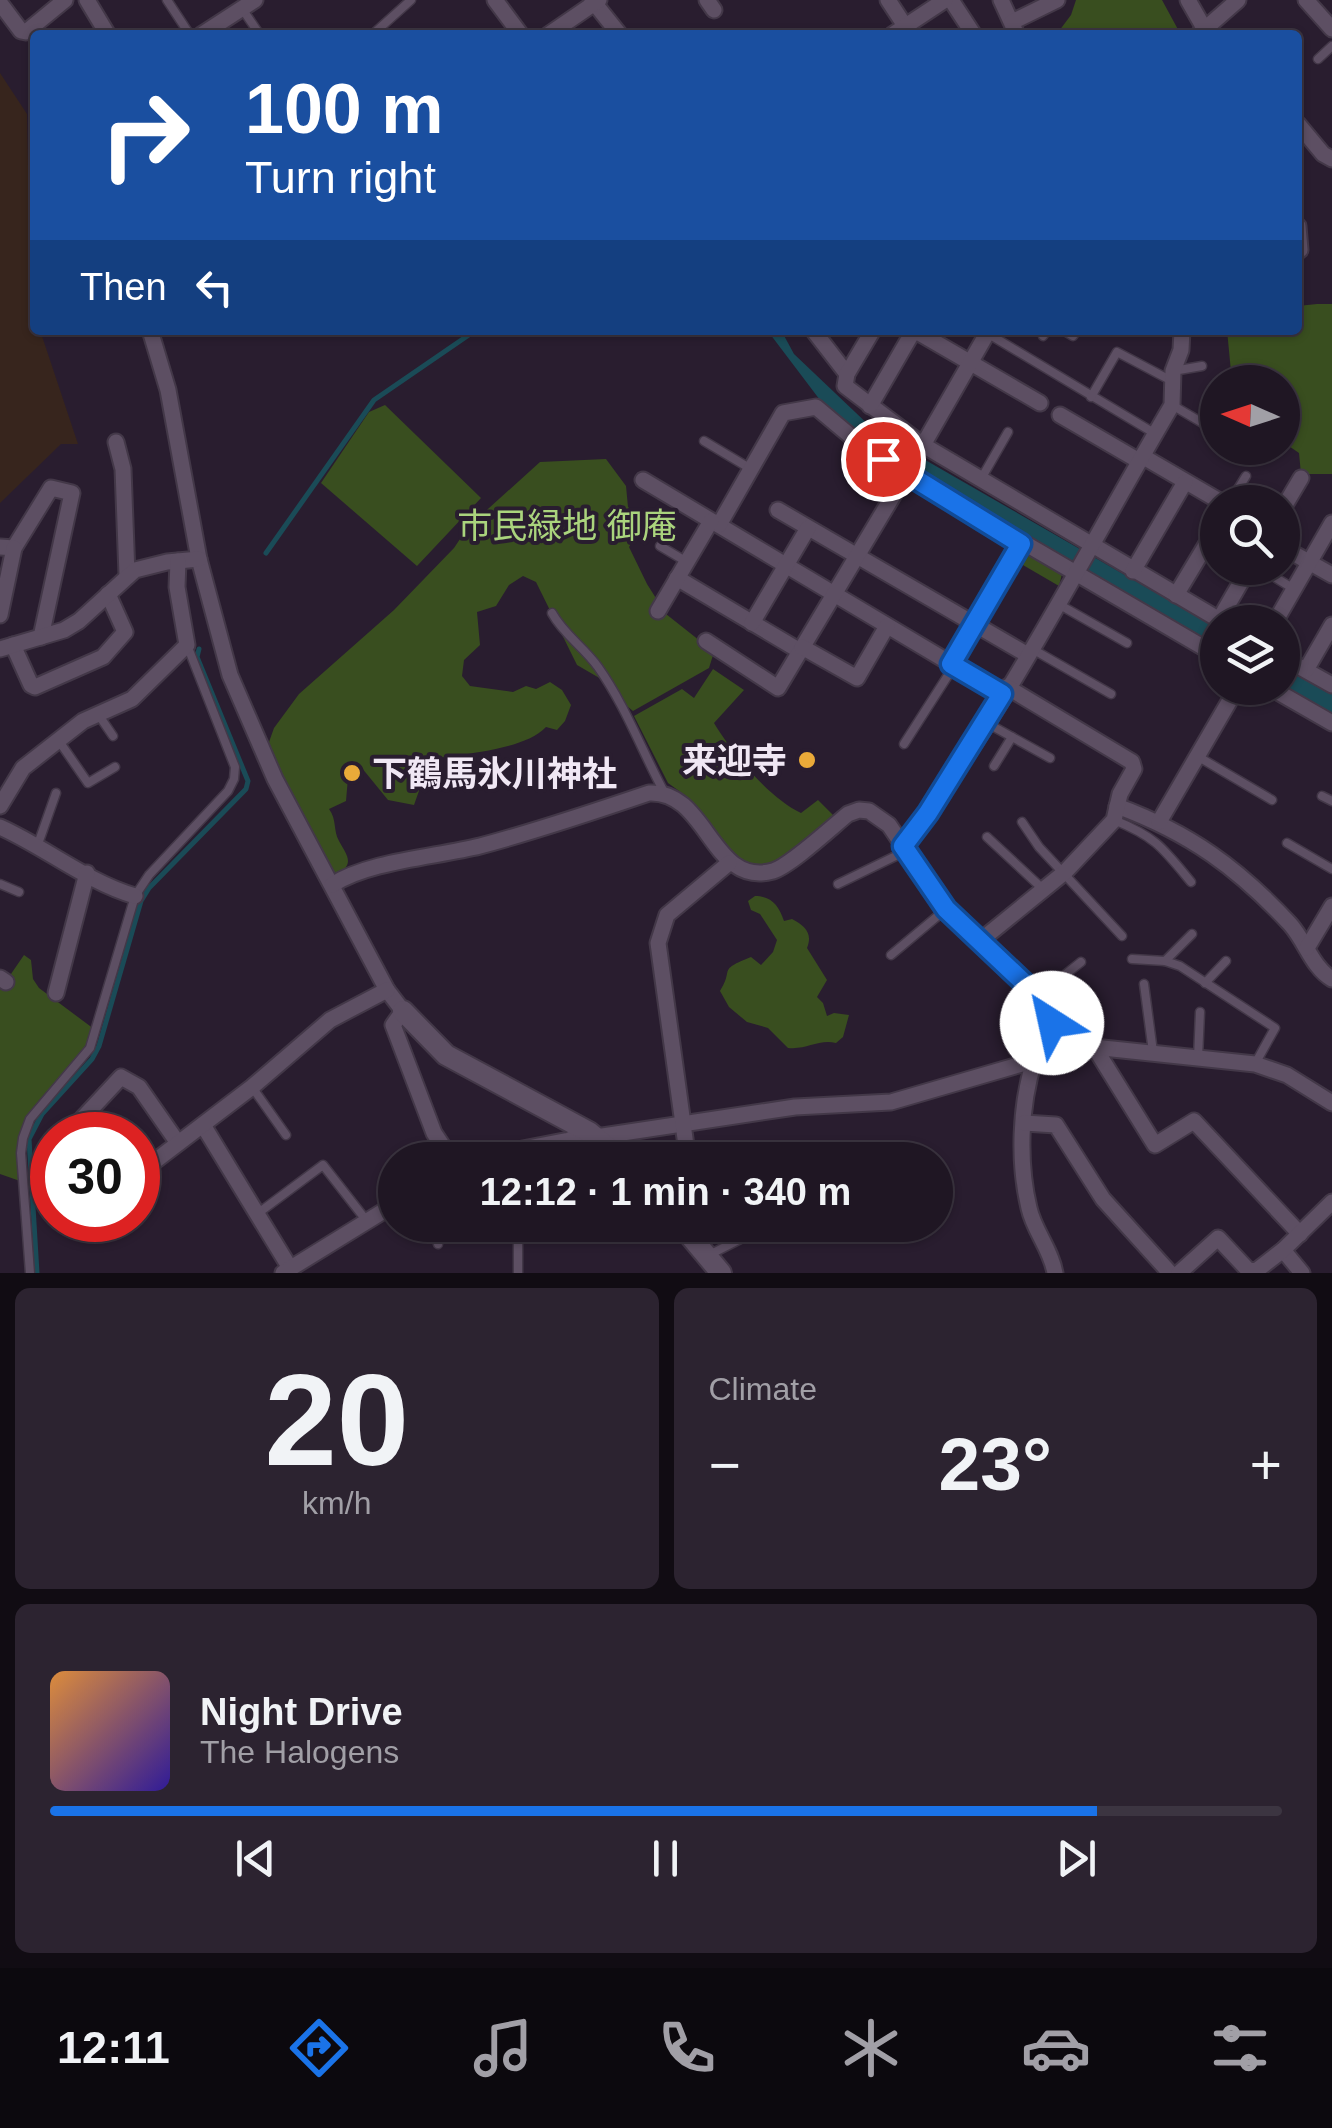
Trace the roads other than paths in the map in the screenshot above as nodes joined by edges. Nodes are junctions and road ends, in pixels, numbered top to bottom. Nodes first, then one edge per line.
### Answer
1 (65, 0) edge
2 (87, 0) edge
3 (167, 0) edge
4 (411, 0) edge
5 (495, 0) edge
6 (888, 0) edge
7 (948, 0) edge
8 (1001, 0) edge
9 (1056, 0) edge
10 (1188, 0) edge
11 (1238, 0) edge
12 (1306, 0) edge
13 (0, 3) edge
14 (593, 3) edge
15 (248, 4) edge
16 (1014, 28) edge
17 (1332, 29) edge
18 (105, 30) edge
19 (187, 30) edge
20 (209, 30) edge
21 (258, 30) edge
22 (378, 30) edge
23 (517, 30) edge
24 (555, 30) edge
25 (616, 30) edge
26 (902, 30) edge
27 (906, 30) edge
28 (970, 30) edge
29 (1203, 30) edge
30 (1207, 30) edge
31 (1332, 46) edge
32 (1318, 59) dead end
33 (1302, 129) edge
34 (1332, 159) edge
35 (152, 335) edge
36 (817, 335) edge
37 (870, 335) edge
38 (911, 335) edge
39 (922, 335) edge
40 (986, 335) edge
41 (994, 335) edge
42 (1182, 335) edge
43 (970, 363) junction
44 (1200, 367) edge
45 (848, 374) junction
46 (1172, 376) junction
47 (1091, 397) junction
48 (1040, 403) dead end
49 (1172, 405) junction
50 (870, 406) junction
51 (1060, 415) dead end
52 (1200, 421) edge
53 (1008, 432) dead end
54 (1154, 434) junction
55 (704, 441) dead end
56 (116, 442) dead end
57 (923, 445) junction
58 (1140, 458) junction
59 (751, 468) junction
60 (906, 474) junction
61 (1246, 476) dead end
62 (1301, 478) dead end
63 (981, 479) junction
64 (643, 480) dead end
65 (1185, 482) junction
66 (1240, 485) edge
67 (1297, 485) edge
68 (1200, 490) edge
69 (778, 510) dead end
70 (715, 523) junction
71 (1332, 523) edge
72 (808, 528) junction
73 (1021, 544) junction
74 (660, 546) dead end
75 (1090, 546) junction
76 (7, 548) edge
77 (1200, 555) edge
78 (857, 556) junction
79 (1300, 557) edge
80 (199, 559) junction
81 (178, 561) junction
82 (687, 562) junction
83 (1310, 562) junction
84 (786, 566) junction
85 (1133, 571) junction
86 (1074, 574) junction
87 (127, 575) junction
88 (1332, 576) edge
89 (677, 578) junction
90 (1287, 585) edge
91 (1294, 589) junction
92 (108, 594) junction
93 (834, 594) junction
94 (1176, 596) junction
95 (1056, 603) junction
96 (1284, 605) edge
97 (1200, 609) edge
98 (658, 611) dead end
99 (552, 614) dead end
100 (0, 616) edge
101 (752, 623) junction
102 (974, 624) junction
103 (1332, 625) edge
104 (888, 626) junction
105 (40, 637) junction
106 (706, 642) dead end
107 (1127, 643) dead end
108 (186, 645) junction
109 (1200, 646) edge
110 (6, 647) edge
111 (801, 649) junction
112 (1028, 651) junction
113 (952, 665) junction
114 (1300, 666) edge
115 (1306, 670) junction
116 (1332, 685) edge
117 (1004, 691) junction
118 (1111, 694) dead end
119 (1228, 705) edge
120 (1299, 705) edge
121 (98, 714) junction
122 (985, 722) junction
123 (1332, 724) edge
124 (113, 736) dead end
125 (1012, 737) junction
126 (58, 741) junction
127 (904, 744) dead end
128 (1196, 756) junction
129 (1050, 758) dead end
130 (994, 766) dead end
131 (115, 767) dead end
132 (4, 787) edge
133 (664, 792) junction
134 (56, 793) dead end
135 (1322, 796) dead end
136 (1272, 800) dead end
137 (1332, 801) edge
138 (0, 806) edge
139 (1116, 813) junction
140 (1022, 822) dead end
141 (1159, 822) junction
142 (0, 827) edge
143 (988, 837) dead end
144 (1286, 843) dead end
145 (38, 844) junction
146 (904, 849) junction
147 (729, 862) junction
148 (1332, 869) edge
149 (1066, 872) junction
150 (86, 873) junction
151 (1191, 882) dead end
152 (0, 884) edge
153 (838, 884) dead end
154 (332, 885) junction
155 (1044, 890) junction
156 (19, 892) dead end
157 (135, 896) junction
158 (1332, 906) edge
159 (946, 909) junction
160 (1192, 934) dead end
161 (1122, 936) dead end
162 (980, 941) junction
163 (1307, 948) junction
164 (891, 955) dead end
165 (1132, 959) dead end
166 (1165, 961) junction
167 (1226, 961) dead end
168 (1081, 962) dead end
169 (1332, 979) edge
170 (1205, 983) junction
171 (1144, 984) dead end
172 (387, 990) junction
173 (56, 993) dead end
174 (1038, 996) junction
175 (403, 1011) junction
176 (1200, 1012) dead end
177 (1093, 1045) junction
178 (1067, 1050) junction
179 (1153, 1052) junction
180 (1198, 1058) junction
181 (1034, 1061) junction
182 (1256, 1064) junction
183 (252, 1087) junction
184 (1332, 1103) edge
185 (88, 1112) edge
186 (157, 1112) edge
187 (160, 1117) edge
188 (1024, 1123) junction
189 (204, 1125) junction
190 (686, 1125) junction
191 (592, 1134) junction
192 (286, 1135) dead end
193 (440, 1142) edge
194 (560, 1142) edge
195 (602, 1142) edge
196 (687, 1142) edge
197 (178, 1143) junction
198 (160, 1157) edge
199 (1332, 1202) edge
200 (378, 1213) edge
201 (257, 1214) junction
202 (366, 1220) junction
203 (1300, 1234) junction
204 (518, 1242) edge
205 (699, 1242) edge
206 (1284, 1250) junction
207 (286, 1270) edge
208 (1057, 1272) edge
209 (30, 1273) edge
210 (518, 1273) edge
211 (721, 1273) edge
212 (1170, 1273) edge
213 (1179, 1273) edge
214 (1302, 1273) edge

1 - 13 street
2 - 18 street
3 - 19 lane
4 - 22 lane
5 - 23 street
6 - 26 street
7 - 27 street
7 - 28 street
8 - 16 street
9 - 16 street
10 - 29 street
11 - 30 street
12 - 17 street
14 - 24 street
14 - 25 street
15 - 20 street
15 - 21 lane
31 - 32 lane
33 - 34 street
35 - 80 street
36 - 45 street
37 - 45 street
38 - 50 street
39 - 43 street
40 - 43 street
41 - 47 lane
42 - 46 street
43 - 48 street
43 - 57 street
44 - 46 lane
45 - 50 street
46 - 47 lane
46 - 49 street
47 - 54 lane
49 - 52 lane
49 - 54 street
50 - 57 street
51 - 58 street
53 - 63 lane
54 - 58 street
55 - 59 lane
56 - 87 street
57 - 63 street
58 - 65 street
58 - 75 street
59 - 60 street
59 - 70 street
60 - 73 street
60 - 78 street
61 - 66 lane
62 - 67 street
63 - 75 street
64 - 70 street
65 - 68 street
65 - 85 street
69 - 72 street
70 - 82 street
70 - 84 street
71 - 83 street
72 - 78 street
72 - 84 street
73 - 86 street
73 - 102 street
74 - 82 lane
75 - 85 street
75 - 86 street
76 - 100 street
76 - 105 street
77 - 94 street
78 - 93 street
78 - 102 street
79 - 83 street
80 - 81 street
80 - 154 street
81 - 87 street
81 - 108 street
82 - 89 street
83 - 88 street
83 - 91 street
84 - 93 street
84 - 101 street
85 - 94 street
86 - 95 street
86 - 109 street
87 - 92 street
89 - 98 street
89 - 101 street
90 - 91 lane
91 - 96 street
92 - 105 street
92 - 110 street
93 - 104 street
93 - 111 street
94 - 97 street
95 - 107 lane
95 - 112 street
99 - 133 lane
101 - 111 street
102 - 112 street
102 - 113 street
103 - 115 street
104 - 111 street
104 - 113 street
105 - 110 street
106 - 111 street
108 - 121 street
108 - 157 lane
112 - 117 street
112 - 118 lane
113 - 117 street
113 - 127 lane
114 - 115 street
115 - 116 street
117 - 122 street
117 - 139 street
119 - 128 street
120 - 123 street
121 - 124 lane
121 - 126 street
122 - 125 lane
122 - 146 street
125 - 129 lane
125 - 130 lane
126 - 131 lane
126 - 132 street
128 - 136 lane
128 - 141 street
132 - 138 street
133 - 147 street
133 - 154 street
134 - 145 lane
135 - 137 lane
139 - 141 street
139 - 149 street
139 - 151 lane
140 - 149 lane
141 - 163 street
142 - 145 street
143 - 155 lane
144 - 148 lane
145 - 150 street
146 - 147 street
146 - 153 lane
146 - 159 street
147 - 190 street
149 - 155 street
149 - 161 lane
150 - 157 street
150 - 173 street
152 - 156 lane
154 - 172 street
155 - 162 street
157 - 209 lane
158 - 163 street
159 - 162 street
159 - 164 lane
160 - 166 lane
162 - 174 street
163 - 169 street
165 - 166 lane
166 - 170 lane
167 - 170 lane
168 - 174 lane
170 - 182 lane
171 - 179 lane
172 - 175 street
172 - 183 street
174 - 178 street
175 - 191 street
175 - 193 street
176 - 180 lane
177 - 178 street
177 - 179 street
177 - 203 street
178 - 181 street
179 - 180 street
180 - 182 street
181 - 188 street
181 - 190 street
182 - 184 street
183 - 189 street
183 - 192 lane
185 - 186 street
187 - 197 street
188 - 208 street
188 - 212 street
189 - 197 street
189 - 201 street
190 - 191 street
190 - 196 street
191 - 194 street
191 - 195 street
197 - 198 street
199 - 203 street
200 - 202 street
201 - 202 lane
201 - 207 street
202 - 207 street
203 - 206 street
204 - 210 lane
205 - 211 street
206 - 213 street
206 - 214 street

